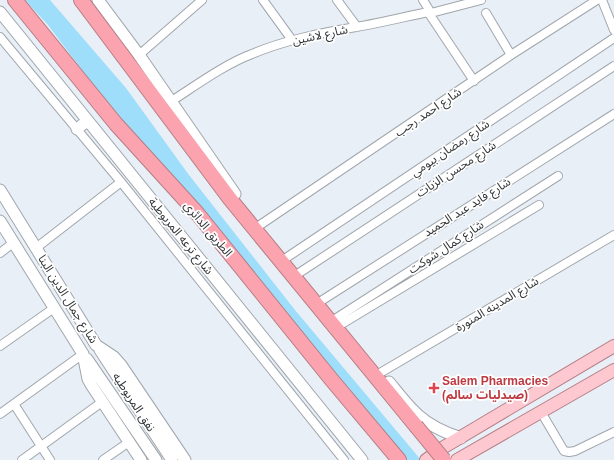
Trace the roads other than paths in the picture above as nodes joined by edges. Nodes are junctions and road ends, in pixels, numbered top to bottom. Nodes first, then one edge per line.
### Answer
1 (15, 0) edge
2 (81, 0) edge
3 (98, 0) edge
4 (202, 0) edge
5 (263, 0) edge
6 (337, 0) edge
7 (423, 0) edge
8 (481, 0) edge
9 (597, 0) edge
10 (602, 0) edge
11 (0, 12) edge
12 (429, 12) junction
13 (486, 13) dead end
14 (357, 27) junction
15 (614, 30) edge
16 (0, 37) edge
17 (614, 38) edge
18 (292, 40) junction
19 (139, 55) junction
20 (511, 55) junction
21 (614, 66) edge
22 (474, 81) junction
23 (170, 102) junction
24 (614, 114) edge
25 (87, 121) junction
26 (77, 129) junction
27 (558, 176) dead end
28 (121, 182) junction
29 (0, 190) edge
30 (539, 205) dead end
31 (0, 221) edge
32 (260, 226) junction
33 (614, 234) edge
34 (13, 243) junction
35 (36, 248) junction
36 (0, 253) edge
37 (286, 258) junction
38 (299, 273) junction
39 (321, 301) junction
40 (54, 308) junction
41 (338, 322) junction
42 (96, 345) junction
43 (0, 346) edge
44 (614, 346) edge
45 (83, 354) junction
46 (614, 370) edge
47 (380, 373) junction
48 (102, 402) junction
49 (14, 404) junction
50 (541, 412) junction
51 (0, 414) edge
52 (614, 432) edge
53 (461, 438) junction
54 (129, 442) junction
55 (41, 446) junction
56 (444, 454) edge
57 (464, 458) edge
58 (22, 460) edge
59 (50, 460) edge
60 (103, 460) edge
61 (141, 460) edge
62 (156, 460) edge
63 (172, 460) edge
64 (186, 460) edge
65 (344, 460) edge
66 (362, 460) edge
67 (399, 460) edge
68 (426, 460) edge

1 - 67 highway, الطريق الدائري
2 - 56 highway, bridge
3 - 19 main road
4 - 19 street
5 - 18 street
6 - 14 street
7 - 12 street
8 - 12 street, شارع لاشين
9 - 20 street, شارع احمد رجب
10 - 15 street
11 - 25 main road, شارع ترعه المريوطية
12 - 14 street, شارع لاشين
12 - 22 street
13 - 20 street
14 - 18 street, شارع لاشين
16 - 26 street
17 - 37 street, شارع رمضان بيومي
18 - 23 street, شارع لاشين
19 - 23 main road
20 - 22 street, شارع احمد رجب
21 - 38 street, شارع محسن الزيات
22 - 32 street, شارع احمد رجب
23 - 32 main road
24 - 39 street, شارع فايد عبد الحميد
25 - 26 main road
25 - 66 main road, شارع ترعه المريوطية
26 - 28 street
27 - 41 street, شارع كمال شوكت
28 - 35 street
28 - 65 street
29 - 35 main road, شارع جمال الدين البنا
30 - 41 street
31 - 34 main road, شارع جمال الدين البنا
32 - 37 main road
33 - 47 street, شارع المدينه المنورة
34 - 36 street
34 - 40 main road, شارع جمال الدين البنا
35 - 42 main road, شارع جمال الدين البنا
37 - 38 main road
38 - 39 main road
39 - 41 main road
40 - 43 street
40 - 45 main road, شارع جمال الدين البنا
41 - 47 main road
42 - 63 main road, نفق المريوطيه
42 - 64 main road, شارع جمال الدين البنا
44 - 53 main road
45 - 48 main road, شارع جمال الدين البنا
45 - 49 street
45 - 62 main road, نفق المريوطيه
46 - 50 main road
47 - 53 main road
48 - 54 main road, شارع جمال الدين البنا
48 - 55 street
49 - 51 street
49 - 55 street
50 - 52 street
50 - 57 main road
53 - 56 main road
54 - 60 street
54 - 61 main road, شارع جمال الدين البنا
55 - 58 street
55 - 59 street
56 - 68 main road

